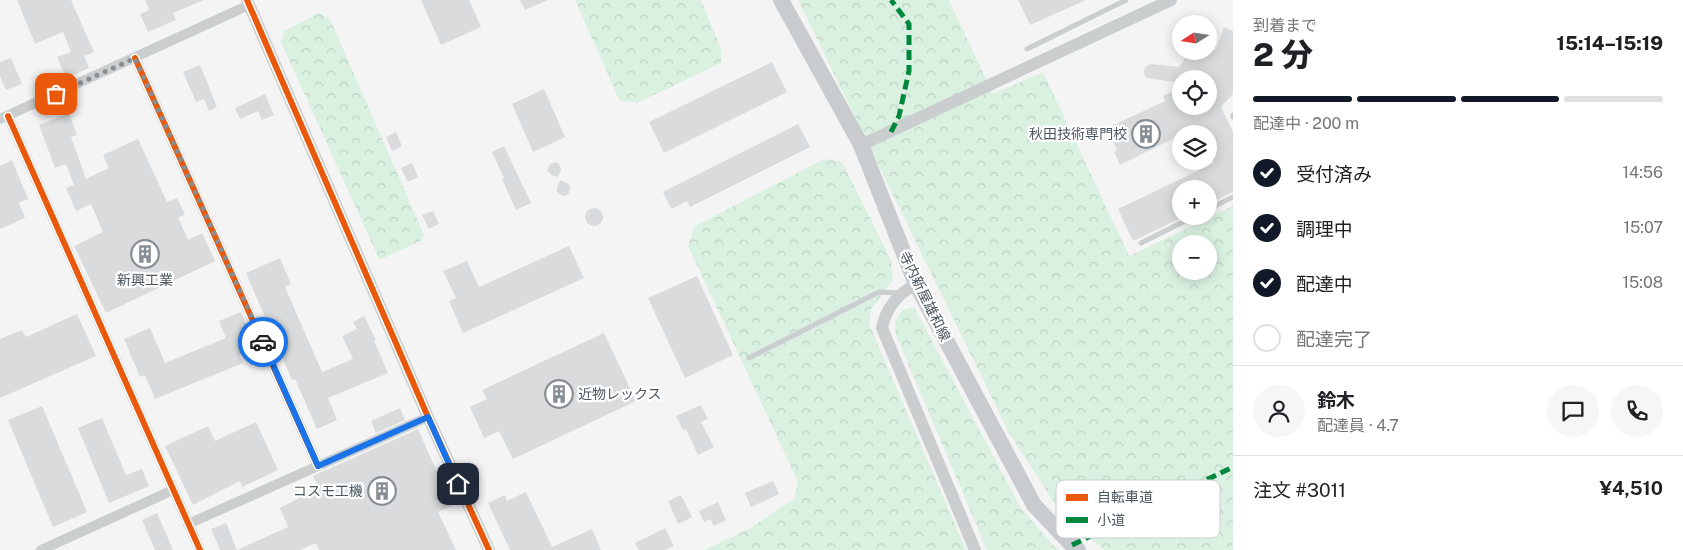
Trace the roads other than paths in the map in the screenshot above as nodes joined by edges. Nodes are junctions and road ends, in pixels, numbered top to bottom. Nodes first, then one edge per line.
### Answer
1 (781, 0) edge
2 (1126, 0) edge
3 (1171, 0) edge
4 (248, 3) edge
5 (1027, 49) dead end
6 (135, 58) junction
7 (4, 118) edge
8 (861, 146) junction
9 (1233, 197) edge
10 (1217, 205) edge
11 (1177, 225) edge
12 (1141, 243) dead end
13 (916, 284) junction
14 (900, 294) junction
15 (749, 358) dead end
16 (428, 417) junction
17 (318, 466) junction
18 (172, 490) junction
19 (188, 524) junction
20 (1056, 529) edge
21 (1065, 538) edge
22 (40, 550) edge
23 (200, 550) edge
24 (488, 550) edge
25 (975, 550) edge
26 (1078, 550) edge

1 - 8 main road, 寺内新屋雄和線
2 - 5 lane
3 - 8 street
4 - 6 street
4 - 16 street
6 - 7 street
6 - 17 street
7 - 18 street
8 - 13 main road, 寺内新屋雄和線
9 - 10 lane
11 - 12 lane
13 - 14 street
13 - 20 main road, 寺内新屋雄和線
14 - 15 lane
14 - 25 street
16 - 17 street
16 - 24 street
17 - 19 street
18 - 19 street
18 - 22 street
19 - 23 street
21 - 26 main road, 寺内新屋雄和線

